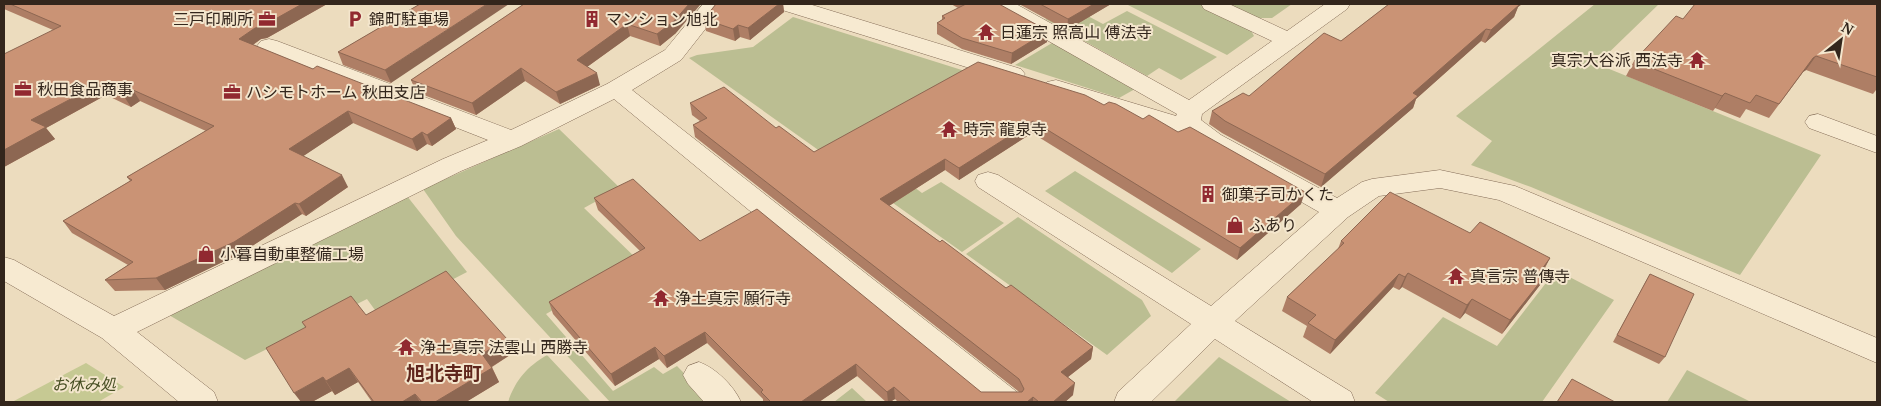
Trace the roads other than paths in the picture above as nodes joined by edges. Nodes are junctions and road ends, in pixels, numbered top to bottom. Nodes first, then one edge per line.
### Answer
1 (714, 4) edge
2 (787, 4) edge
3 (1000, 4) edge
4 (1212, 4) edge
5 (1339, 4) edge
6 (1288, 40) junction
7 (269, 46) dead end
8 (417, 78) edge
9 (616, 89) junction
10 (394, 94) junction
11 (1194, 121) junction
12 (1818, 122) dead end
13 (512, 140) junction
14 (1877, 145) edge
15 (988, 181) dead end
16 (1338, 210) junction
17 (4, 268) edge
18 (1212, 323) junction
19 (113, 330) junction
20 (1877, 351) edge
21 (699, 375) dead end
22 (202, 402) edge
23 (725, 402) edge
24 (1005, 402) edge
25 (1130, 402) edge
26 (1339, 402) edge

1 - 9 street
2 - 11 street
3 - 11 street
4 - 6 street
5 - 6 street
6 - 11 street
7 - 10 street
8 - 10 street
9 - 13 street
9 - 24 street
10 - 13 street
11 - 16 street
12 - 14 street
13 - 19 street
15 - 18 street
16 - 18 street
16 - 20 street
17 - 19 street
18 - 25 street
18 - 26 street
19 - 22 street
21 - 23 street

